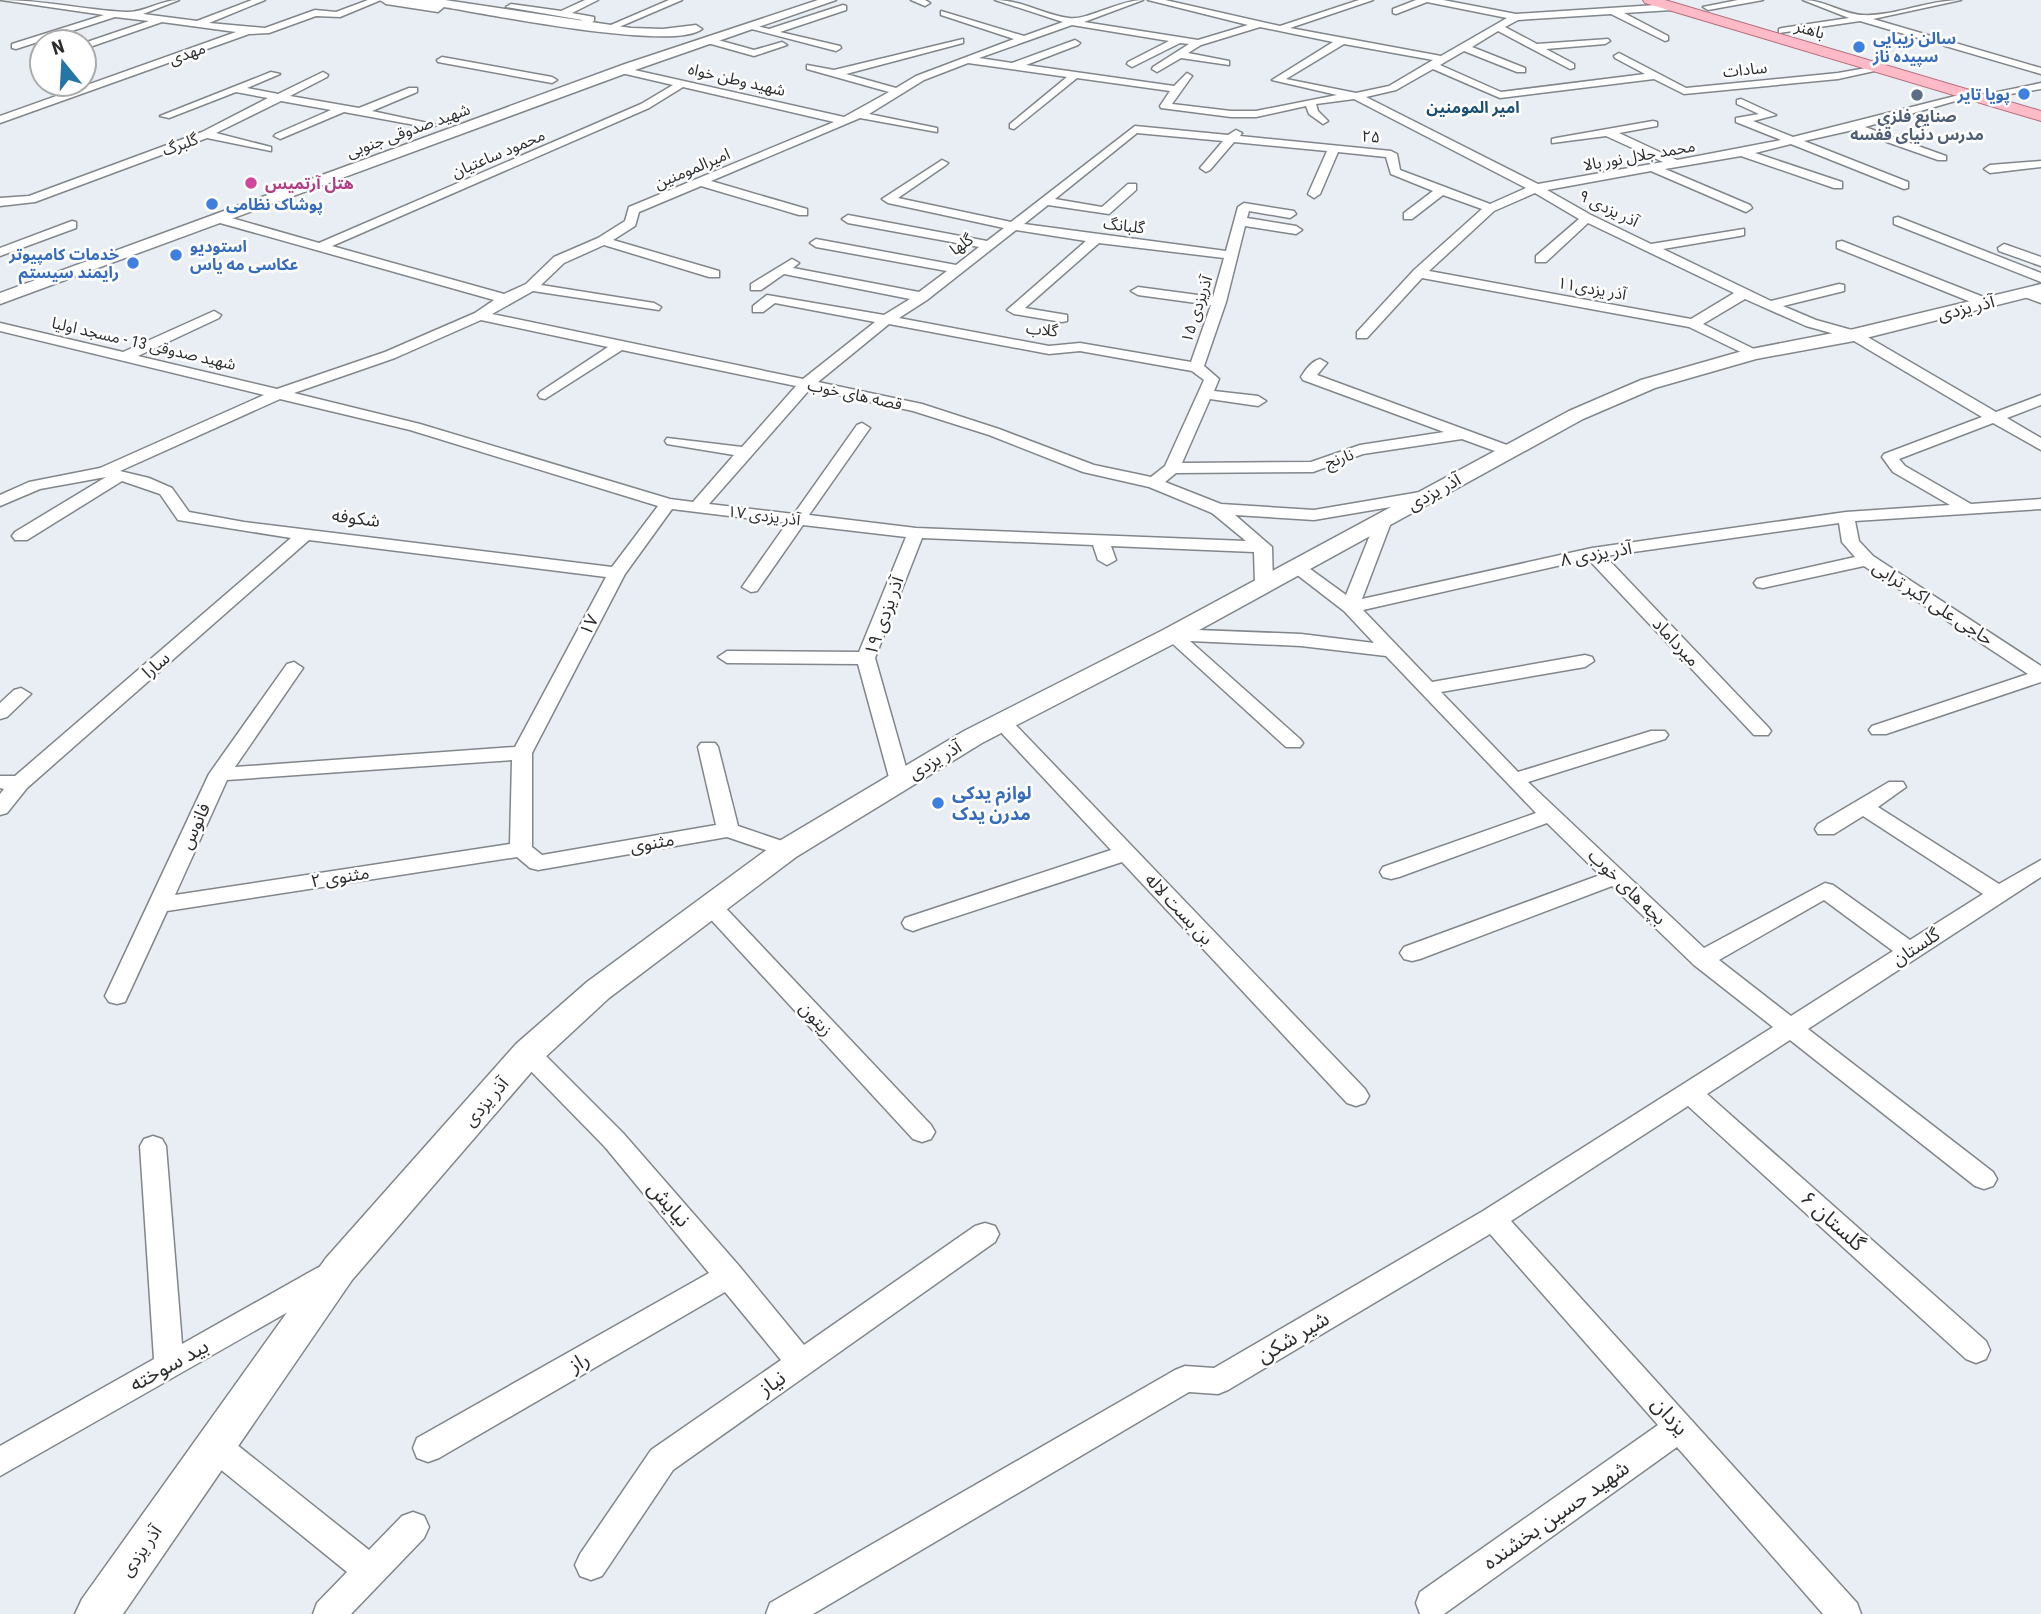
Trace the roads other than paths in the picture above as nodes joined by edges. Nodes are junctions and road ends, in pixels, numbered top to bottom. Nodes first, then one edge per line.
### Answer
1 (174, 0) edge
2 (261, 0) edge
3 (376, 0) edge
4 (386, 0) edge
5 (421, 0) edge
6 (593, 0) edge
7 (677, 0) edge
8 (791, 0) edge
9 (1000, 0) edge
10 (1094, 0) edge
11 (1138, 0) edge
12 (1153, 0) edge
13 (1368, 0) edge
14 (1427, 0) edge
15 (1481, 0) edge
16 (1559, 0) edge
17 (1650, 0) edge
18 (1758, 0) edge
19 (1808, 0) edge
20 (1910, 0) edge
21 (1956, 0) edge
22 (16, 1) edge
23 (108, 4) dead end
24 (510, 4) edge
25 (836, 4) edge
26 (1678, 4) edge
27 (1929, 6) junction
28 (1116, 7) junction
29 (1461, 7) junction
30 (1708, 7) junction
31 (1867, 8) dead end
32 (0, 9) edge
33 (88, 10) junction
34 (1611, 10) junction
35 (483, 11) junction
36 (1395, 11) dead end
37 (944, 13) dead end
38 (1579, 13) junction
39 (117, 14) junction
40 (562, 14) junction
41 (1560, 14) junction
42 (1889, 14) junction
43 (130, 16) junction
44 (1516, 17) junction
45 (1862, 19) junction
46 (163, 20) junction
47 (1074, 23) junction
48 (198, 24) junction
49 (583, 24) junction
50 (1260, 25) junction
51 (749, 27) junction
52 (1497, 27) junction
53 (1279, 29) junction
54 (248, 31) junction
55 (1782, 31) junction
56 (769, 32) junction
57 (608, 34) junction
58 (934, 34) dead end
59 (701, 35) junction
60 (1025, 38) junction
61 (1665, 38) dead end
62 (1179, 40) junction
63 (1343, 40) junction
64 (98, 41) edge
65 (960, 41) junction
66 (1074, 43) dead end
67 (1198, 43) junction
68 (782, 45) dead end
69 (16, 46) dead end
70 (1464, 47) junction
71 (1537, 47) junction
72 (836, 48) dead end
73 (740, 49) junction
74 (991, 50) junction
75 (720, 55) dead end
76 (1180, 55) junction
77 (1619, 56) dead end
78 (2041, 58) edge
79 (442, 60) dead end
80 (967, 60) junction
81 (1439, 62) junction
82 (2014, 62) junction
83 (872, 63) junction
84 (1225, 63) dead end
85 (1132, 64) dead end
86 (1012, 66) junction
87 (1570, 66) dead end
88 (811, 67) dead end
89 (1883, 68) junction
90 (1157, 69) dead end
91 (1521, 70) dead end
92 (621, 71) junction
93 (896, 71) dead end
94 (2041, 71) edge
95 (836, 73) junction
96 (275, 74) dead end
97 (323, 75) dead end
98 (1073, 76) junction
99 (1187, 76) dead end
100 (1655, 76) junction
101 (552, 80) junction
102 (683, 83) junction
103 (2041, 86) edge
104 (235, 89) junction
105 (1175, 89) junction
106 (413, 90) dead end
107 (896, 91) junction
108 (1684, 91) junction
109 (1998, 93) junction
110 (1971, 95) junction
111 (282, 96) junction
112 (1356, 96) junction
113 (1669, 100) dead end
114 (1310, 102) junction
115 (1741, 102) dead end
116 (2041, 106) edge
117 (345, 108) junction
118 (0, 111) edge
119 (362, 111) junction
120 (16, 114) junction
121 (1256, 114) junction
122 (859, 115) junction
123 (165, 116) dead end
124 (2041, 116) edge
125 (0, 120) edge
126 (846, 121) junction
127 (1323, 121) dead end
128 (1653, 124) dead end
129 (431, 125) junction
130 (1014, 125) dead end
131 (1854, 127) junction
132 (1135, 129) joint
133 (933, 130) dead end
134 (1607, 132) junction
135 (206, 134) junction
136 (280, 136) dead end
137 (1229, 139) junction
138 (1793, 140) junction
139 (1556, 141) dead end
140 (267, 149) dead end
141 (1334, 149) junction
142 (1742, 152) junction
143 (1942, 158) dead end
144 (942, 163) dead end
145 (2041, 164) edge
146 (1678, 165) junction
147 (1206, 168) dead end
148 (1655, 169) junction
149 (1990, 169) dead end
150 (701, 182) junction
151 (1838, 185) dead end
152 (1904, 185) dead end
153 (1132, 187) dead end
154 (1535, 188) junction
155 (1443, 189) junction
156 (1314, 194) dead end
157 (1046, 201) junction
158 (0, 202) edge
159 (1490, 208) junction
160 (1746, 208) dead end
161 (803, 212) dead end
162 (1242, 214) junction
163 (1290, 214) dead end
164 (1408, 216) dead end
165 (217, 218) junction
166 (1587, 218) junction
167 (1928, 218) dead end
168 (848, 219) dead end
169 (1898, 220) dead end
170 (72, 225) dead end
171 (1013, 226) junction
172 (1953, 228) dead end
173 (1296, 230) dead end
174 (1740, 232) dead end
175 (1096, 240) junction
176 (603, 241) junction
177 (816, 243) dead end
178 (1991, 243) dead end
179 (990, 245) junction
180 (1842, 245) dead end
181 (321, 246) junction
182 (103, 247) junction
183 (1650, 247) junction
184 (0, 251) edge
185 (122, 254) junction
186 (1231, 255) junction
187 (1541, 259) dead end
188 (796, 260) dead end
189 (2041, 262) edge
190 (957, 268) junction
191 (782, 270) junction
192 (1419, 273) junction
193 (714, 274) dead end
194 (0, 285) edge
195 (531, 287) junction
196 (756, 287) dead end
197 (1839, 288) dead end
198 (1138, 290) dead end
199 (2037, 290) edge
200 (1746, 292) junction
201 (922, 297) junction
202 (0, 299) edge
203 (505, 299) junction
204 (1219, 302) junction
205 (1986, 303) junction
206 (1769, 305) junction
207 (654, 307) dead end
208 (758, 309) dead end
209 (214, 315) dead end
210 (480, 316) junction
211 (1062, 318) dead end
212 (886, 320) junction
213 (1693, 324) junction
214 (0, 327) edge
215 (1362, 335) dead end
216 (1854, 335) junction
217 (620, 345) junction
218 (1753, 354) junction
219 (122, 358) junction
220 (1320, 363) dead end
221 (1196, 367) junction
222 (806, 384) junction
223 (281, 393) junction
224 (1205, 394) junction
225 (545, 395) dead end
226 (2041, 400) edge
227 (1258, 401) dead end
228 (1993, 417) junction
229 (862, 428) dead end
230 (1462, 434) junction
231 (673, 440) dead end
232 (2041, 446) edge
233 (1509, 451) junction
234 (746, 452) junction
235 (1172, 468) junction
236 (112, 474) junction
237 (1154, 483) junction
238 (1426, 496) junction
239 (0, 501) edge
240 (668, 504) junction
241 (2041, 504) edge
242 (697, 508) junction
243 (1965, 508) junction
244 (1218, 509) junction
245 (1846, 517) junction
246 (797, 519) junction
247 (1384, 520) junction
248 (307, 533) junction
249 (916, 533) junction
250 (21, 536) dead end
251 (1100, 540) junction
252 (1263, 547) junction
253 (1592, 553) junction
254 (1107, 560) dead end
255 (1867, 560) junction
256 (1296, 567) junction
257 (617, 573) junction
258 (1763, 583) dead end
259 (1264, 584) junction
260 (751, 587) dead end
261 (1350, 607) junction
262 (1172, 635) junction
263 (1392, 650) junction
264 (727, 657) dead end
265 (866, 658) junction
266 (1585, 661) dead end
267 (294, 668) dead end
268 (2041, 675) edge
269 (1429, 688) junction
270 (21, 694) dead end
271 (0, 713) edge
272 (1002, 722) junction
273 (1879, 730) dead end
274 (1760, 731) dead end
275 (1658, 735) dead end
276 (1293, 743) dead end
277 (708, 747) dead end
278 (522, 752) junction
279 (219, 774) junction
280 (1514, 780) junction
281 (900, 781) junction
282 (10, 783) edge
283 (1896, 787) dead end
284 (1863, 807) junction
285 (0, 808) edge
286 (1550, 815) junction
287 (1826, 829) dead end
288 (728, 830) junction
289 (521, 849) junction
290 (786, 850) junction
291 (1126, 853) junction
292 (2041, 867) edge
293 (1391, 872) dead end
294 (1616, 877) junction
295 (1999, 894) junction
296 (158, 905) junction
297 (711, 906) junction
298 (913, 923) dead end
299 (1910, 951) junction
300 (1412, 953) dead end
301 (1702, 959) junction
302 (117, 996) dead end
303 (1791, 1027) junction
304 (528, 1053) junction
305 (1690, 1093) junction
306 (1356, 1096) dead end
307 (922, 1132) dead end
308 (152, 1146) dead end
309 (1984, 1179) dead end
310 (1493, 1219) junction
311 (985, 1234) dead end
312 (339, 1269) junction
313 (730, 1275) junction
314 (1976, 1350) dead end
315 (802, 1363) junction
316 (169, 1364) junction
317 (1680, 1427) junction
318 (215, 1446) junction
319 (428, 1448) dead end
320 (2, 1455) edge
321 (413, 1527) dead end
322 (591, 1565) dead end
323 (371, 1571) junction
324 (1432, 1603) dead end
325 (97, 1614) edge
326 (329, 1614) edge
327 (782, 1614) edge
328 (1845, 1614) edge

1 - 43 street
2 - 48 street
3 - 54 street, مهدی
4 - 35 main road
5 - 35 main road
6 - 40 street
7 - 57 street
8 - 59 main road, شهید صدوقی جنوبی
9 - 47 street
10 - 28 street
11 - 28 street, امیرالمومنین
12 - 50 street
13 - 53 street
14 - 29 street
14 - 36 street
15 - 29 street
16 - 38 street
17 - 26 main road, باهنر
18 - 30 street
19 - 45 street
20 - 27 street
21 - 27 street
22 - 32 street
22 - 33 street
23 - 33 street
24 - 35 street
24 - 40 street
25 - 51 main road, شهید صدوقی جنوبی
25 - 56 street
26 - 30 main road, باهنر
26 - 34 street
26 - 89 main road, باهنر
27 - 42 street
28 - 47 street, امیرالمومنین
29 - 44 street
30 - 55 main road, باهنر
31 - 42 street
33 - 39 street
34 - 38 street
34 - 61 street
35 - 49 main road
35 - 57 main road
37 - 60 street
38 - 41 street
39 - 43 street
39 - 69 street
40 - 49 street
41 - 44 street
41 - 71 street
42 - 45 street
43 - 46 street
44 - 52 street
45 - 55 street
45 - 82 street
46 - 48 street
46 - 64 street
47 - 60 street, امیرالمومنین
47 - 62 street
48 - 54 street
49 - 57 main road
50 - 53 street
50 - 67 street
51 - 56 street
51 - 59 main road, شهید صدوقی جنوبی
52 - 70 street
52 - 71 street
53 - 63 street
54 - 120 street, مهدی
55 - 109 main road, باهنر
56 - 72 street
57 - 59 main road
58 - 65 street
59 - 73 street
59 - 92 main road, شهید صدوقی جنوبی
59 - 101 main road, شهید صدوقی جنوبی
60 - 74 street, امیرالمومنین
62 - 67 street
62 - 85 street
63 - 81 street
63 - 112 street
65 - 74 street
65 - 83 street
66 - 86 street
67 - 76 street
68 - 73 street
70 - 81 street
70 - 91 street
71 - 87 street
73 - 75 street
74 - 80 street, امیرالمومنین
76 - 84 street
76 - 90 street
77 - 100 street
78 - 82 street
79 - 101 street
80 - 86 street
80 - 107 street, امیرالمومنین
81 - 100 street
81 - 112 street
82 - 94 street
83 - 93 street
83 - 95 street
86 - 98 street
88 - 95 street
89 - 108 street, سادات
89 - 110 main road, باهنر
92 - 102 street, شهید وطن خواه
92 - 165 main road, شهید صدوقی جنوبی
95 - 107 street
96 - 104 street
97 - 111 street, گلبرگ
98 - 105 street
98 - 130 street
99 - 105 street
100 - 108 street
101 - 129 main road, شهید صدوقی جنوبی
102 - 126 street, شهید وطن خواه
102 - 181 street, محمود ساعتیان
103 - 109 street
104 - 111 street
104 - 123 street
105 - 121 street
106 - 119 street
107 - 122 street, امیرالمومنین
108 - 113 street
109 - 116 main road, باهنر
110 - 124 main road, باهنر
110 - 131 street, محمد جلال نور بالا
111 - 117 street
111 - 135 street, گلبرگ
112 - 114 street
112 - 154 street, آذر یزدی ۹
114 - 121 street
114 - 127 street
115 - 138 street
117 - 119 street
117 - 136 street
118 - 120 street
119 - 129 street
120 - 125 street, مهدی
121 - 137 street
122 - 126 street, امیرالمومنین
122 - 133 street
126 - 150 street, امیرالمومنین
128 - 134 street
129 - 182 main road, شهید صدوقی جنوبی
131 - 138 street, محمد جلال نور بالا
131 - 143 street
132 - 137 street, ۲۵
132 - 157 street, گلها
134 - 139 street
134 - 146 street
135 - 140 street
135 - 158 street, گلبرگ
137 - 141 street, ۲۵
137 - 147 street
138 - 142 street, محمد جلال نور بالا
138 - 152 street
141 - 155 street, ۲۵
141 - 156 street
142 - 146 street, محمد جلال نور بالا
142 - 151 street
144 - 171 street, گلبانگ
145 - 149 street
146 - 148 street, محمد جلال نور بالا
148 - 154 street, محمد جلال نور بالا
148 - 160 street
150 - 161 street
150 - 176 street, امیرالمومنین
153 - 157 street
154 - 159 street, محمد جلال نور بالا
154 - 166 street, آذر یزدی ۹
155 - 159 street, ۲۵
155 - 164 street
157 - 171 street, گلها
159 - 192 street, محمد جلال نور بالا
162 - 163 street
162 - 173 street
162 - 186 street, ۱۵ آذریزدی
165 - 181 street
165 - 185 main road, شهید صدوقی جنوبی
166 - 183 street, آذر یزدی ۹
166 - 187 street
167 - 172 street
168 - 179 street
169 - 199 street
170 - 184 street
171 - 175 street, گلبانگ
171 - 179 street, گلها
174 - 183 street
175 - 186 street, گلبانگ
175 - 211 street
176 - 193 street
176 - 195 street, امیرالمومنین
177 - 190 street
178 - 189 street
179 - 190 street, گلها
180 - 205 street
181 - 203 street
182 - 185 main road
182 - 194 main road, شهید صدوقی جنوبی
183 - 200 street, آذر یزدی ۹
185 - 202 main road, شهید صدوقی جنوبی
186 - 204 street, ۱۵ آذریزدی
188 - 191 street
190 - 201 street, گلها
191 - 196 street
191 - 201 street
192 - 213 street, آذر یزدی۱۱
192 - 215 street, محمد جلال نور بالا
195 - 203 street, امیرالمومنین
195 - 207 street
197 - 206 street
198 - 204 street
199 - 205 main road, آذر یزدی
200 - 206 street, آذر یزدی ۹
200 - 213 street
201 - 212 street, گلها
203 - 210 street, امیرالمومنین
204 - 221 street, ۱۵ آذریزدی
205 - 216 main road, آذر یزدی
206 - 216 street, آذر یزدی ۹
208 - 212 street, گلاب
209 - 219 street
210 - 217 street, قصه های خوب
210 - 223 street, امیرالمومنین
212 - 221 street, گلاب
212 - 222 street, گلها
213 - 218 street, آذر یزدی۱۱
214 - 219 street, شهید صدوقی 13 - مسجد اولیا
216 - 218 main road, آذر یزدی
216 - 228 street, آذر یزدی ۹
217 - 222 street, قصه های خوب
217 - 225 street
218 - 233 main road, آذر یزدی
219 - 223 street, شهید صدوقی 13 - مسجد اولیا
220 - 230 street
221 - 224 street, ۱۵ آذریزدی
222 - 234 street, گلها
222 - 237 street, قصه های خوب
223 - 236 street
223 - 240 street, آذر یزدی ۱۷
224 - 227 street
224 - 235 street
226 - 228 street
228 - 232 street, آذر یزدی ۹
228 - 243 street
229 - 246 street
230 - 233 street
230 - 235 street, نارنج
231 - 234 street
233 - 238 main road, آذر یزدی
234 - 242 street, گلها
235 - 237 street
236 - 239 street
236 - 248 street, شکوفه
236 - 250 street
237 - 244 street, قصه های خوب
238 - 244 street, قصه های خوب
238 - 247 main road, آذر یزدی
240 - 242 street, آذر یزدی ۱۷
240 - 257 street, ۱۷
241 - 243 street, ۸ آذر یزدی
242 - 246 street, آذر یزدی ۱۷
243 - 245 street, ۸ آذر یزدی
244 - 252 street, قصه های خوب
245 - 253 street, ۸ آذر یزدی
245 - 255 street, حاجی علی اکبر ترابی
246 - 249 street, آذر یزدی ۱۷
246 - 260 street
247 - 256 main road, آذر یزدی
247 - 261 street
248 - 257 street, شکوفه
248 - 282 street, سارا
249 - 251 street, آذر یزدی ۱۷
249 - 265 street, آذر یزدی ۱۹
251 - 252 street, آذر یزدی ۱۷
251 - 254 street
252 - 259 street
253 - 261 street, ۸ آذر یزدی
253 - 274 street, میرداماد
255 - 258 street
255 - 268 street, حاجی علی اکبر ترابی
256 - 259 main road, آذر یزدی
256 - 261 street, بچه های خوب
257 - 278 street, ۱۷
259 - 262 main road, آذر یزدی
261 - 263 street, بچه های خوب
262 - 263 street
262 - 272 main road, آذر یزدی
262 - 276 street
263 - 269 street, بچه های خوب
264 - 265 street
265 - 281 street, آذر یزدی ۱۹
266 - 269 street
267 - 279 street, فانوس
268 - 273 street
269 - 280 street, بچه های خوب
270 - 271 street
272 - 281 main road, آذر یزدی
272 - 291 street, بن بست لاله
275 - 280 street
277 - 288 street
278 - 279 street
278 - 289 street
279 - 296 street, فانوس
280 - 286 street, بچه های خوب
281 - 290 main road, آذر یزدی
282 - 285 street, سارا
283 - 284 street
284 - 287 street
284 - 295 street
286 - 293 street
286 - 294 street, بچه های خوب
288 - 289 street, مثنوی
288 - 290 street, مثنوی
289 - 296 street, مثنوی ۲
290 - 297 main road, آذر یزدی
291 - 298 street
291 - 306 street, بن بست لاله
292 - 295 street, گلستان
294 - 300 street
294 - 301 street, بچه های خوب
295 - 299 street, گلستان
296 - 302 street, فانوس
297 - 304 main road, آذر یزدی
297 - 307 street, زیتون
299 - 301 street
299 - 303 street, گلستان
301 - 303 street, بچه های خوب
303 - 305 street, شیر شکن
303 - 309 street, بچه های خوب
304 - 312 main road, آذر یزدی
304 - 313 street, نیایش
305 - 310 street, شیر شکن
305 - 314 street, گلستان ۶
308 - 316 street
310 - 317 street, یزدان
310 - 327 street, شیر شکن
311 - 315 street, نیاز
312 - 316 street, بید سوخته
312 - 318 main road, آذر یزدی
313 - 315 street, نیایش
313 - 319 street, راز
315 - 322 street, نیاز
316 - 320 street, بید سوخته
317 - 324 street, شهید حسین بخشنده
317 - 328 street, یزدان
318 - 323 street
318 - 325 main road, آذر یزدی
321 - 323 street
323 - 326 street

